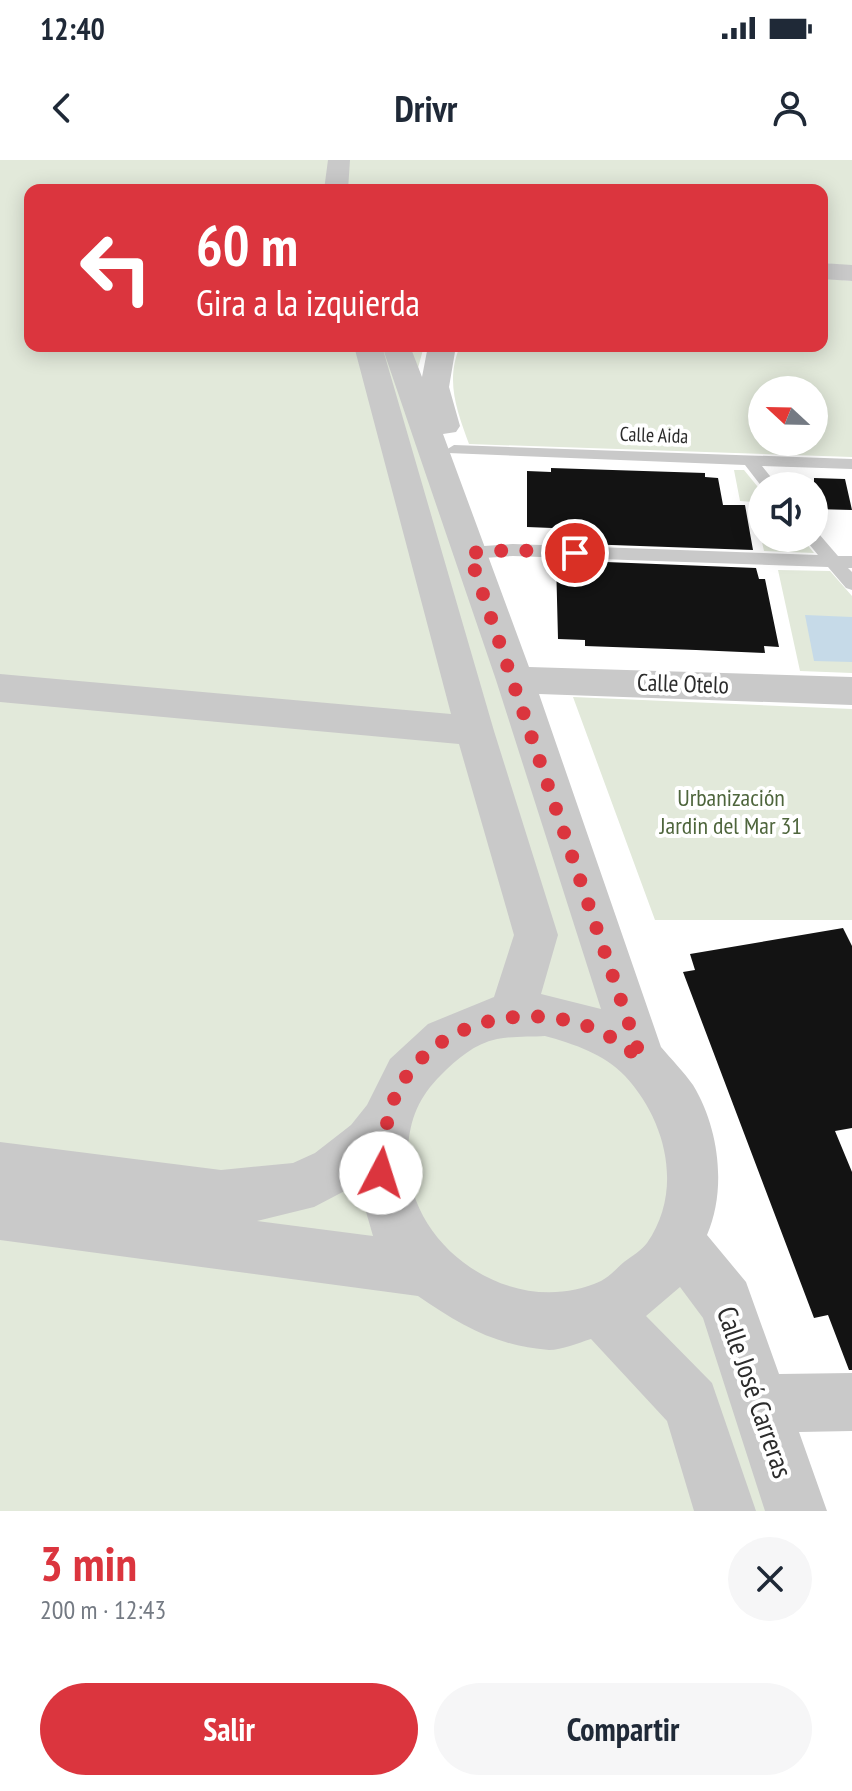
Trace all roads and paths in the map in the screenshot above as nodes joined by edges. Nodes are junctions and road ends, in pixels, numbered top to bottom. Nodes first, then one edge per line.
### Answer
1 (339, 160) edge
2 (359, 160) edge
3 (337, 184) edge
4 (357, 184) edge
5 (828, 271) edge
6 (852, 273) edge
7 (370, 352) edge
8 (398, 352) edge
9 (441, 352) edge
10 (454, 450) joint
11 (749, 460) junction
12 (852, 464) edge
13 (759, 472) edge
14 (469, 553) junction
15 (842, 562) edge
16 (852, 584) edge
17 (515, 680) junction
18 (0, 688) edge
19 (852, 691) edge
20 (475, 731) junction
21 (511, 1017) junction
22 (641, 1059) junction
23 (385, 1122) junction
24 (0, 1167) edge
25 (0, 1214) edge
26 (677, 1240) junction
27 (427, 1270) junction
28 (601, 1309) junction
29 (852, 1402) edge
30 (759, 1404) junction
31 (725, 1511) edge
32 (796, 1511) edge

1 - 3 street
2 - 4 street
5 - 6 street
7 - 20 street
8 - 14 street
9 - 10 street
10 - 11 lane, Calle Aida
11 - 12 lane, Calle Aida
11 - 13 lane
14 - 15 lane
14 - 17 street
15 - 16 lane
17 - 19 street, Calle Otelo
17 - 22 street
18 - 20 street
20 - 21 street
21 - 22 street
21 - 23 street
22 - 26 street
23 - 24 street
23 - 27 street
25 - 27 street
26 - 28 street
26 - 30 street, Calle José Carreras
27 - 28 street
28 - 31 street
29 - 30 street
30 - 32 street, Calle José Carreras

